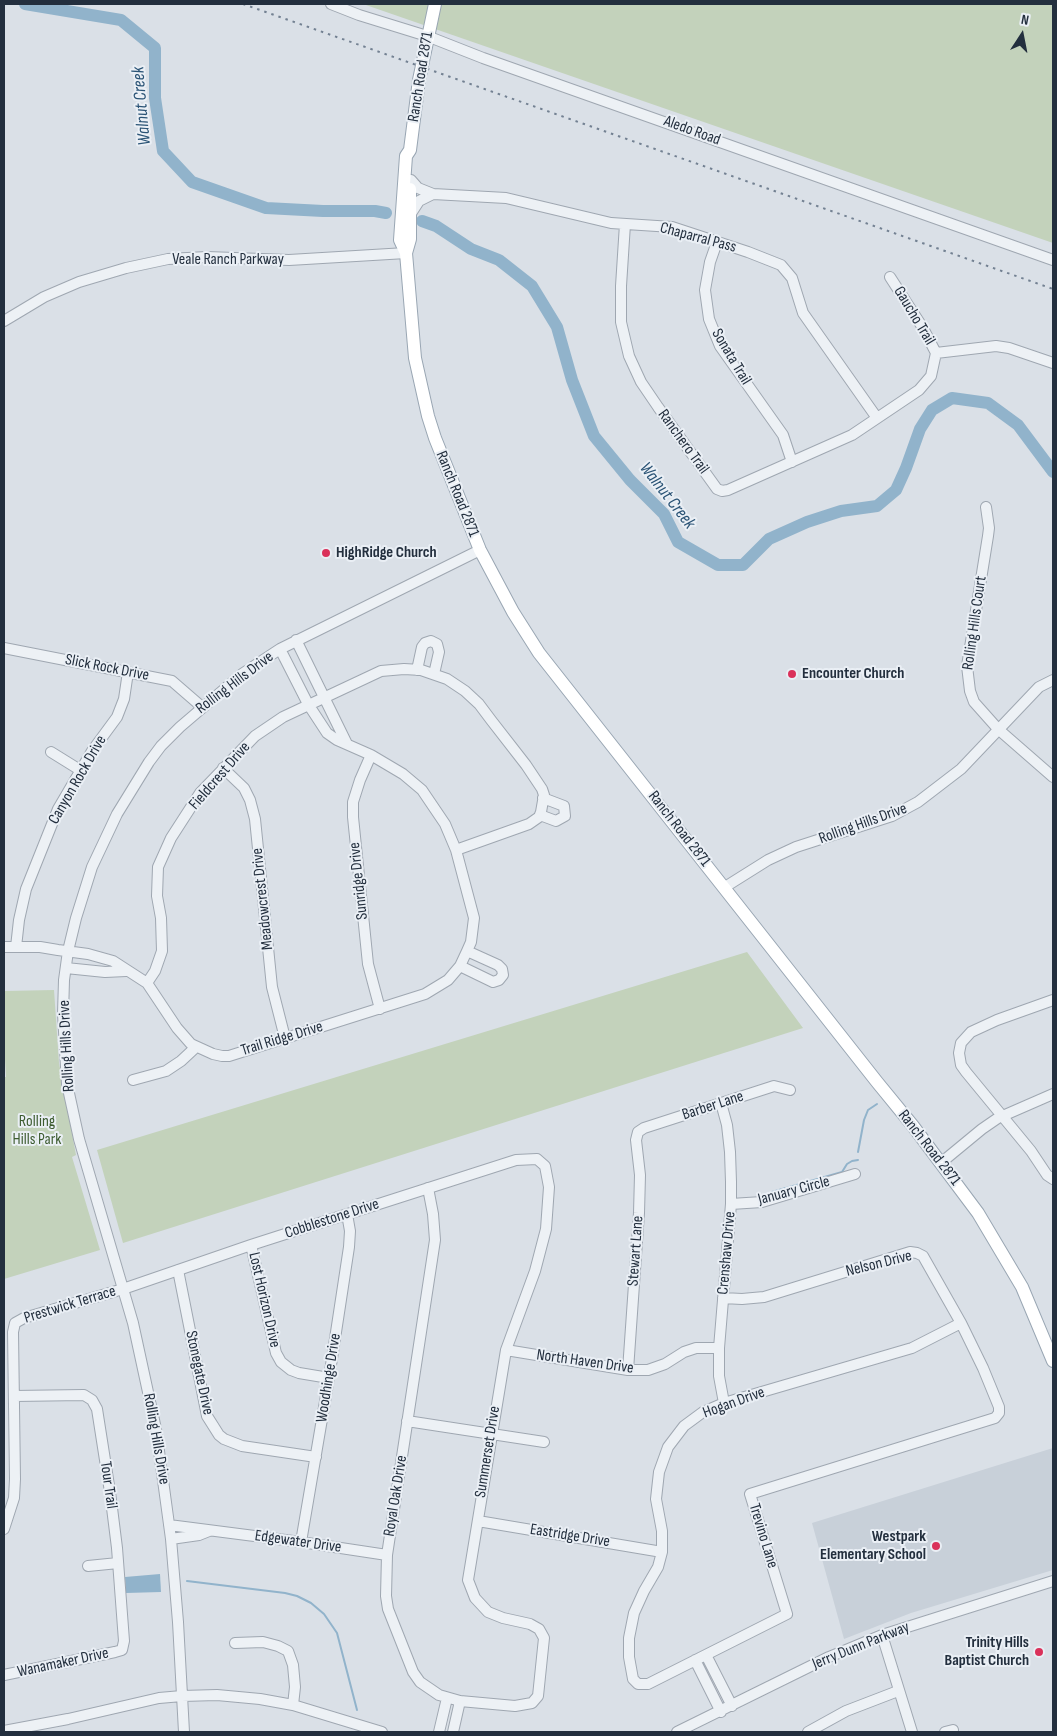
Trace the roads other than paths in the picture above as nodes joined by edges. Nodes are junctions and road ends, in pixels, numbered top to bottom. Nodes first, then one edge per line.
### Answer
1 (331, 4) edge
2 (435, 4) edge
3 (427, 36) junction
4 (410, 150) junction
5 (410, 180) junction
6 (434, 194) junction
7 (410, 215) junction
8 (626, 224) junction
9 (717, 242) junction
10 (406, 253) junction
11 (1053, 260) edge
12 (890, 277) dead end
13 (4, 322) edge
14 (936, 353) junction
15 (1053, 363) edge
16 (877, 418) junction
17 (792, 462) junction
18 (986, 507) dead end
19 (480, 550) junction
20 (296, 640) junction
21 (4, 648) edge
22 (280, 649) junction
23 (417, 670) junction
24 (128, 672) junction
25 (434, 674) junction
26 (1052, 680) edge
27 (325, 696) junction
28 (308, 704) junction
29 (202, 707) junction
30 (998, 729) junction
31 (347, 744) junction
32 (51, 752) dead end
33 (370, 755) junction
34 (223, 768) junction
35 (80, 770) junction
36 (1053, 778) edge
37 (543, 798) junction
38 (540, 815) junction
39 (456, 850) junction
40 (725, 887) junction
41 (4, 947) edge
42 (16, 947) junction
43 (68, 951) junction
44 (467, 951) junction
45 (460, 966) junction
46 (66, 968) junction
47 (126, 971) junction
48 (147, 984) junction
49 (1053, 1000) edge
50 (380, 1009) junction
51 (285, 1038) junction
52 (196, 1048) junction
53 (133, 1080) dead end
54 (790, 1090) dead end
55 (1053, 1094) edge
56 (721, 1103) junction
57 (1002, 1116) junction
58 (638, 1132) joint
59 (542, 1162) joint
60 (942, 1162) junction
61 (855, 1174) dead end
62 (1053, 1179) edge
63 (428, 1188) junction
64 (731, 1204) junction
65 (347, 1214) junction
66 (251, 1245) junction
67 (178, 1270) junction
68 (123, 1289) junction
69 (723, 1298) junction
70 (961, 1323) junction
71 (719, 1348) junction
72 (506, 1350) junction
73 (1053, 1361) edge
74 (628, 1370) junction
75 (329, 1378) junction
76 (14, 1396) junction
77 (724, 1403) junction
78 (999, 1413) joint
79 (407, 1421) junction
80 (493, 1434) junction
81 (544, 1442) dead end
82 (316, 1457) junction
83 (478, 1521) junction
84 (169, 1525) junction
85 (4, 1529) edge
86 (209, 1531) junction
87 (171, 1540) junction
88 (301, 1542) junction
89 (662, 1552) junction
90 (388, 1555) junction
91 (118, 1563) junction
92 (88, 1566) dead end
93 (1053, 1581) edge
94 (882, 1635) junction
95 (235, 1643) dead end
96 (122, 1650) joint
97 (706, 1655) junction
98 (695, 1660) junction
99 (4, 1675) edge
100 (638, 1684) joint
101 (898, 1691) junction
102 (182, 1696) junction
103 (447, 1698) junction
104 (460, 1701) junction
105 (532, 1703) joint
106 (293, 1705) junction
107 (732, 1706) junction
108 (720, 1712) junction
109 (4, 1731) edge
110 (184, 1732) edge
111 (382, 1732) edge
112 (439, 1732) edge
113 (453, 1732) edge
114 (678, 1732) edge
115 (808, 1732) edge
116 (912, 1732) edge

1 - 3 street, Aledo Road
2 - 3 main road, Ranch Road 2871
3 - 4 main road, Ranch Road 2871
3 - 11 street, Aledo Road
4 - 5 main road, Ranch Road 2871
4 - 10 main road, Ranch Road 2871
5 - 6 street, Chaparral Pass
5 - 7 main road, Ranch Road 2871
6 - 7 street
6 - 8 street, Chaparral Pass
7 - 10 main road, Ranch Road 2871
8 - 9 street, Chaparral Pass
8 - 17 street, Ranchero Trail
9 - 16 street, Chaparral Pass
9 - 17 street, Sonata Trail
10 - 13 street, Veale Ranch Parkway
10 - 19 main road, Ranch Road 2871
12 - 14 street, Gaucho Trail
14 - 15 street
14 - 16 street, Gaucho Trail
16 - 17 street, Ranchero Trail
18 - 30 street, Rolling Hills Court
19 - 20 street, Rolling Hills Drive
19 - 40 main road, Ranch Road 2871
20 - 22 street, Rolling Hills Drive
20 - 27 street
21 - 24 street, Slick Rock Drive
22 - 28 street, Trail Ridge Drive
22 - 29 street, Rolling Hills Drive
23 - 25 street, Fieldcrest Drive
23 - 25 street
23 - 27 street, Fieldcrest Drive
24 - 29 street, Slick Rock Drive
24 - 35 street, Canyon Rock Drive
25 - 37 street, Fieldcrest Drive
26 - 30 street, Rolling Hills Drive
27 - 28 street, Fieldcrest Drive
27 - 31 street
28 - 31 street, Trail Ridge Drive
28 - 34 street, Fieldcrest Drive
29 - 43 street, Rolling Hills Drive
30 - 36 street, Rolling Hills Court
30 - 40 street, Rolling Hills Drive
31 - 33 street, Trail Ridge Drive
32 - 35 street
33 - 39 street, Trail Ridge Drive
33 - 50 street, Sunridge Drive
34 - 48 street, Fieldcrest Drive
34 - 51 street, Meadowcrest Drive
35 - 42 street, Canyon Rock Drive
37 - 38 street
37 - 38 street
38 - 39 street
39 - 44 street, Trail Ridge Drive
40 - 60 main road, Ranch Road 2871
41 - 42 street
42 - 43 street
43 - 46 street, Rolling Hills Drive
43 - 47 street
44 - 45 street, Trail Ridge Drive
44 - 45 street
45 - 50 street, Trail Ridge Drive
46 - 47 street
46 - 68 street, Rolling Hills Drive
47 - 48 street
48 - 52 street
49 - 57 street
50 - 51 street, Trail Ridge Drive
51 - 52 street, Trail Ridge Drive
52 - 53 street
54 - 56 street, Barber Lane
55 - 57 street
56 - 58 street, Barber Lane
56 - 64 street, Crenshaw Drive
57 - 60 street
57 - 62 street
58 - 74 street, Stewart Lane
59 - 63 street, Cobblestone Drive
59 - 72 street, Summerset Drive
60 - 73 main road, Ranch Road 2871
61 - 64 street, January Circle
63 - 65 street, Cobblestone Drive
63 - 79 street, Royal Oak Drive
64 - 69 street, Crenshaw Drive
65 - 66 street, Cobblestone Drive
65 - 75 street, Woodhinge Drive
66 - 67 street, Cobblestone Drive
66 - 75 street, Lost Horizon Drive
67 - 68 street, Cobblestone Drive
67 - 82 street, Stonegate Drive
68 - 76 street, Prestwick Terrace
68 - 84 street, Rolling Hills Drive
69 - 70 street, Nelson Drive
69 - 71 street, Crenshaw Drive
70 - 77 street, Hogan Drive
70 - 78 street, Nelson Drive
71 - 74 street, North Haven Drive
71 - 77 street, Crenshaw Drive
72 - 74 street, North Haven Drive
72 - 80 street, Summerset Drive
75 - 82 street, Woodhinge Drive
76 - 85 street, Prestwick Terrace
76 - 91 street, Tour Trail
77 - 89 street, Hogan Drive
78 - 97 street, Trevino Lane
79 - 80 street
79 - 90 street, Royal Oak Drive
80 - 81 street
80 - 83 street, Summerset Drive
82 - 88 street, Woodhinge Drive
83 - 89 street, Eastridge Drive
83 - 105 street, Summerset Drive
84 - 86 street, Edgewater Drive
84 - 87 street, Rolling Hills Drive
86 - 87 street, Edgewater Drive
86 - 88 street, Edgewater Drive
87 - 102 street, Rolling Hills Drive
88 - 90 street, Edgewater Drive
89 - 100 street, Hogan Drive
90 - 103 street, Royal Oak Drive
91 - 92 street
91 - 96 street, Tour Trail
93 - 94 street, Jerry Dunn Parkway
94 - 101 street
94 - 107 street, Jerry Dunn Parkway
95 - 106 street
96 - 99 street, Wanamaker Drive
97 - 98 street, Trevino Lane
97 - 107 street
98 - 100 street, Trevino Lane
98 - 108 street
101 - 115 street
101 - 116 street
102 - 106 street
102 - 109 street
102 - 110 street, Rolling Hills Drive
103 - 104 street, Royal Oak Drive
103 - 112 street
104 - 105 street, Royal Oak Drive
104 - 113 street
106 - 111 street
107 - 108 street, Jerry Dunn Parkway
108 - 114 street, Jerry Dunn Parkway

